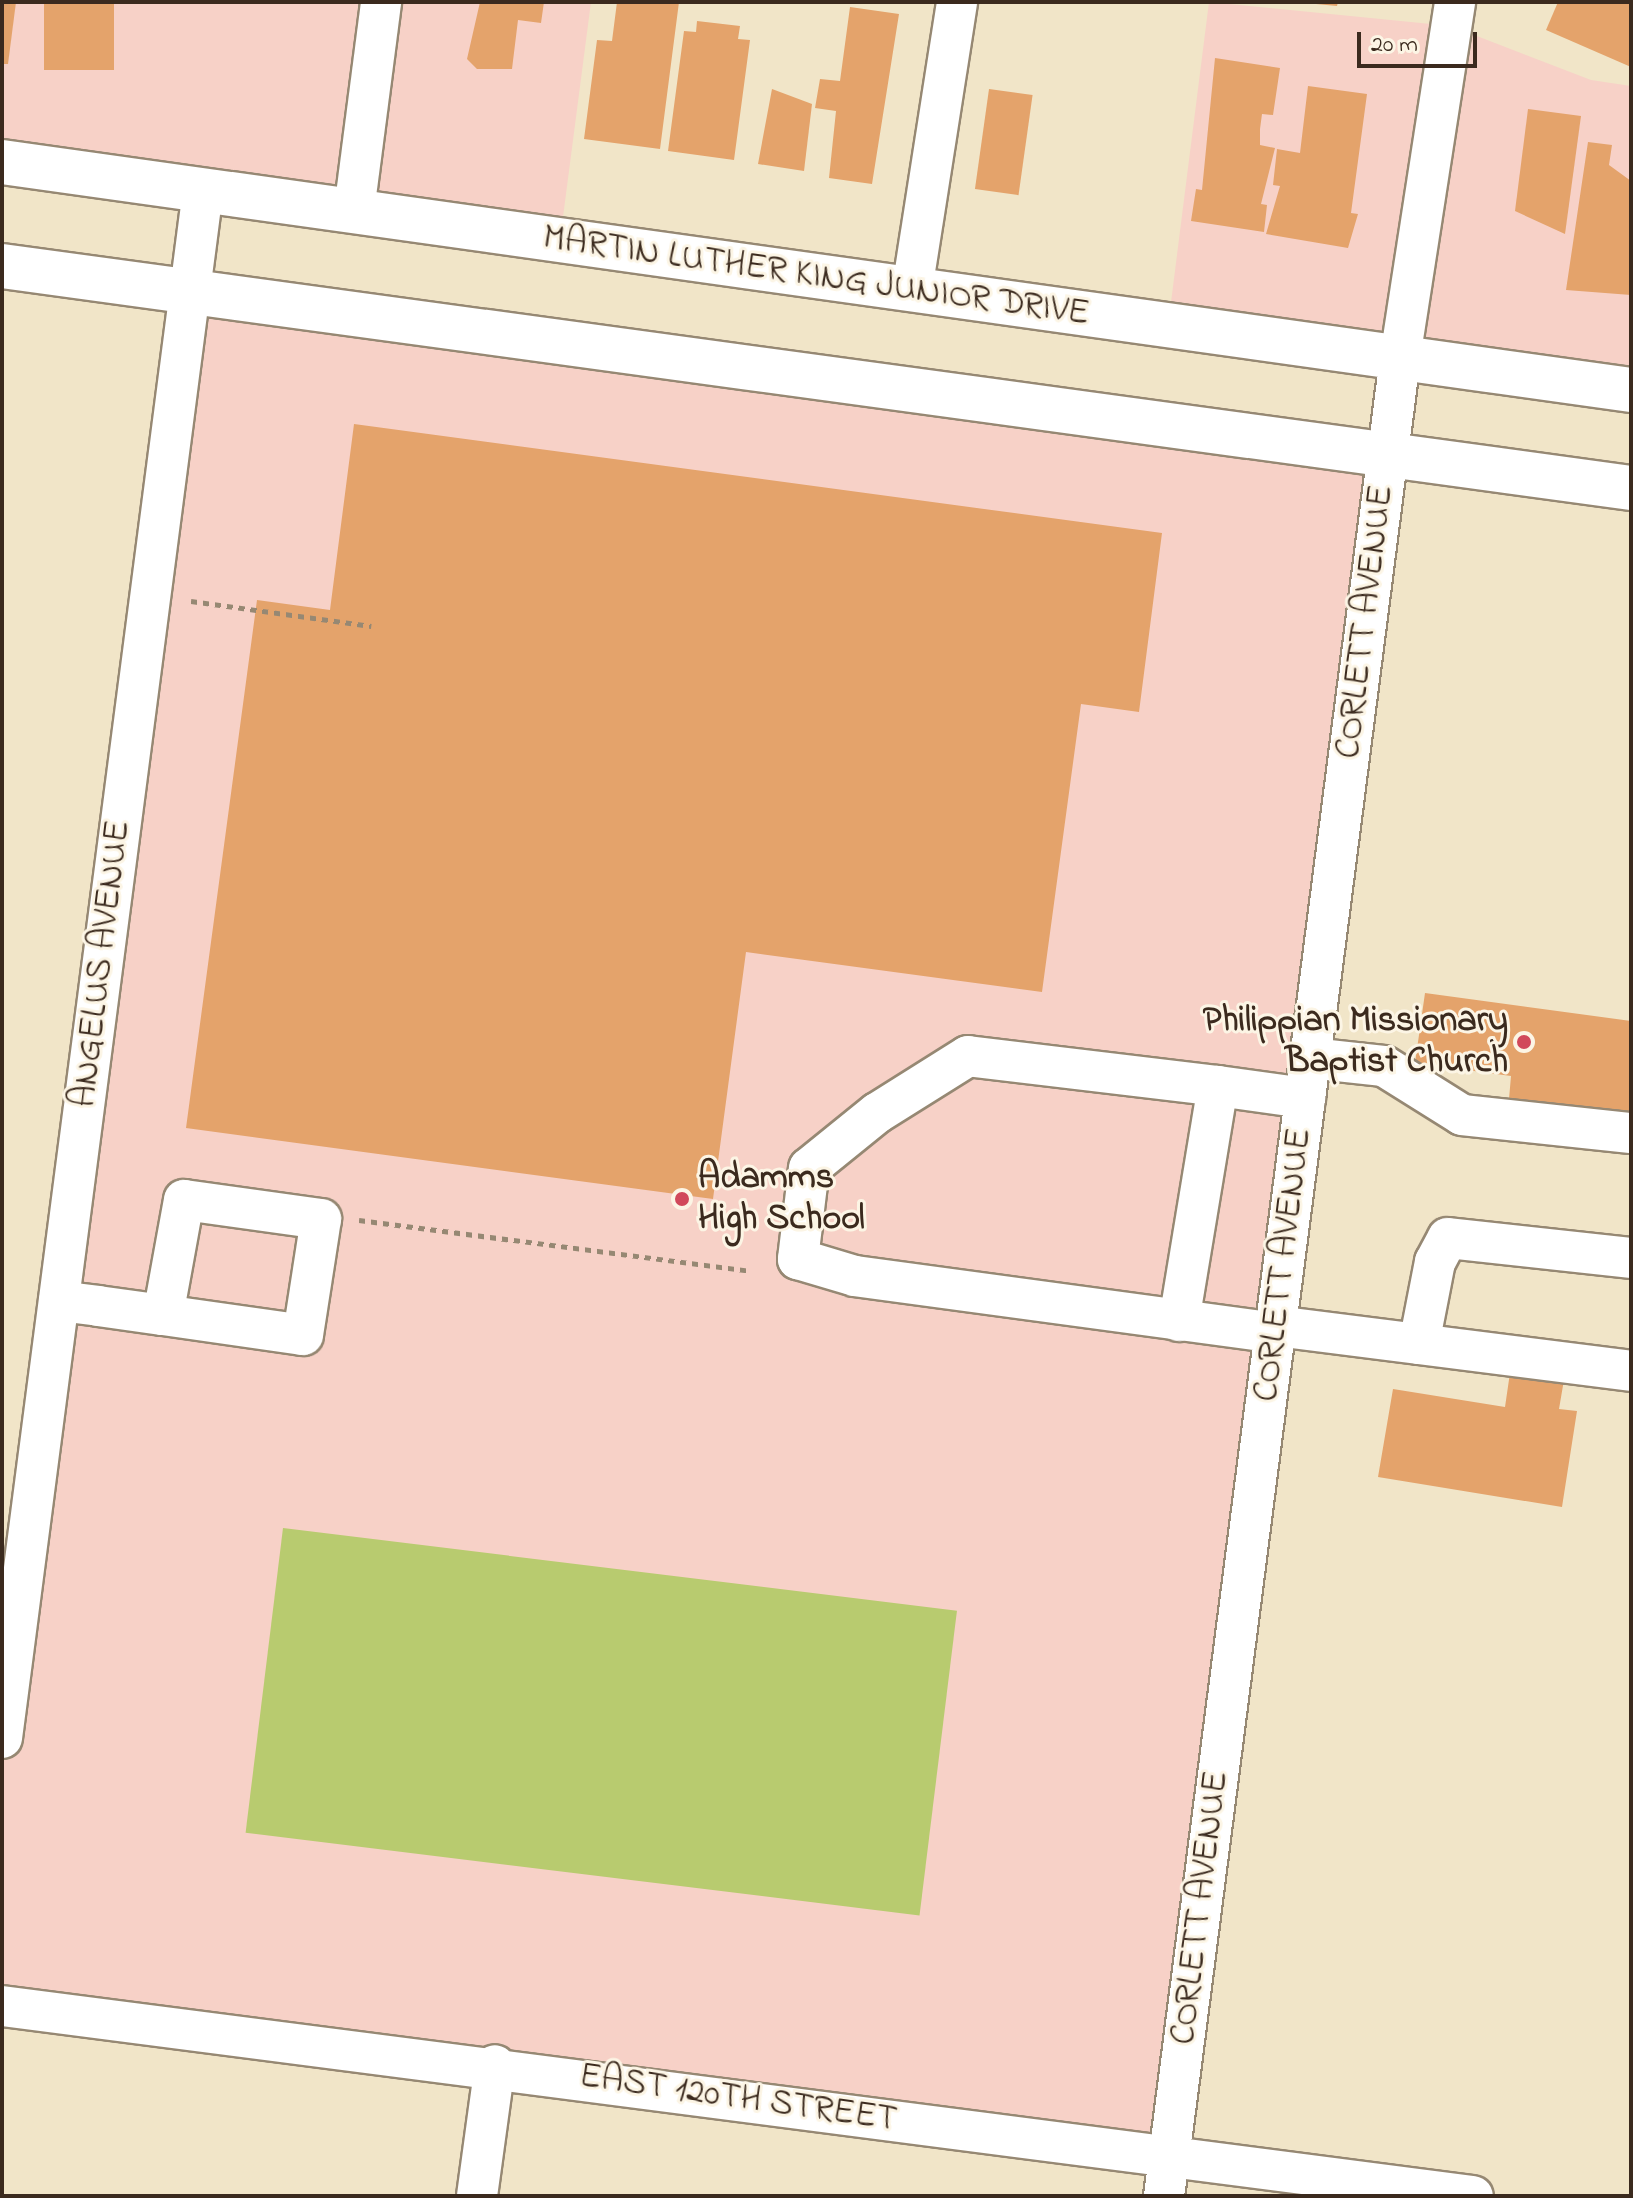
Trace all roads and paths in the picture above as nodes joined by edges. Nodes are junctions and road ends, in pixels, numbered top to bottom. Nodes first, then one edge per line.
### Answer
1 (381, 2) edge
2 (957, 2) edge
3 (1455, 2) edge
4 (2, 162) edge
5 (203, 190) junction
6 (354, 211) junction
7 (2, 266) edge
8 (912, 290) junction
9 (190, 291) junction
10 (1400, 358) junction
11 (1631, 390) edge
12 (1388, 454) junction
13 (1631, 488) edge
14 (191, 601) dead end
15 (371, 626) dead end
16 (1310, 1058) junction
17 (1218, 1086) junction
18 (1305, 1098) junction
19 (1631, 1133) edge
20 (356, 1220) dead end
21 (1631, 1258) edge
22 (751, 1271) dead end
23 (59, 1301) junction
24 (163, 1315) junction
25 (1179, 1321) junction
26 (1276, 1329) junction
27 (1419, 1344) junction
28 (1631, 1371) edge
29 (2, 1738) edge
30 (2, 2006) edge
31 (495, 2065) junction
32 (1166, 2177) edge
33 (477, 2196) edge
34 (1473, 2196) edge

1 - 6 street
2 - 8 street
3 - 10 street, CORLETT AVENUE
4 - 5 main road, MARTIN LUTHER KING JUNIOR DRIVE
5 - 6 main road, MARTIN LUTHER KING JUNIOR DRIVE
5 - 9 street, ANGELUS AVENUE
6 - 8 main road, MARTIN LUTHER KING JUNIOR DRIVE
7 - 9 main road
8 - 10 main road, MARTIN LUTHER KING JUNIOR DRIVE
9 - 12 main road
9 - 23 street, ANGELUS AVENUE
10 - 11 main road, MARTIN LUTHER KING JUNIOR DRIVE
10 - 12 street, CORLETT AVENUE
12 - 13 main road
12 - 16 street, CORLETT AVENUE
14 - 15 path
16 - 18 street, CORLETT AVENUE
16 - 19 street
17 - 18 street
17 - 25 street
17 - 25 street
18 - 26 street, CORLETT AVENUE
20 - 22 path
21 - 27 street
23 - 24 street
23 - 29 street, ANGELUS AVENUE
24 - 24 street
25 - 26 street
26 - 27 street
26 - 32 street, CORLETT AVENUE
27 - 28 street
30 - 31 street, EAST 120TH STREET
31 - 32 street, EAST 120TH STREET
31 - 33 street
32 - 34 street, EAST 120TH STREET

